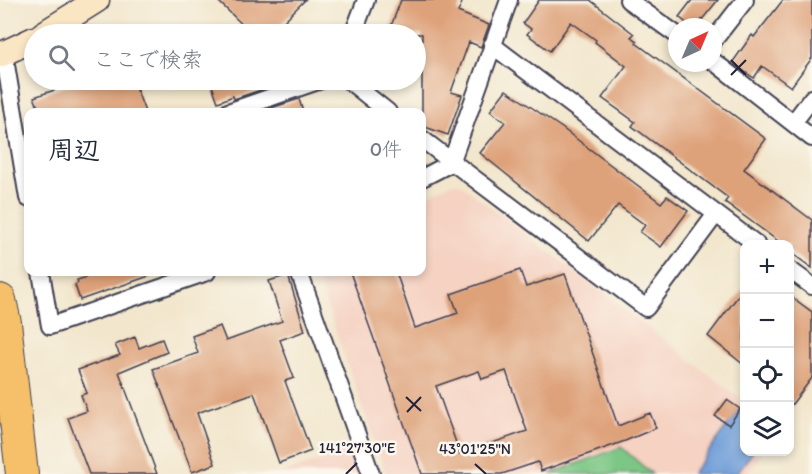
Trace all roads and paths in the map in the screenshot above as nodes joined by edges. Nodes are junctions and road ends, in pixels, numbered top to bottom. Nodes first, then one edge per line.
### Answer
1 (97, 0) edge
2 (366, 0) edge
3 (509, 0) edge
4 (628, 0) edge
5 (745, 0) edge
6 (60, 24) edge
7 (357, 24) edge
8 (668, 29) edge
9 (722, 29) edge
10 (24, 44) edge
11 (492, 45) junction
12 (2, 54) edge
13 (722, 68) edge
14 (292, 90) edge
15 (360, 90) edge
16 (812, 98) edge
17 (240, 108) edge
18 (383, 108) edge
19 (794, 123) junction
20 (812, 138) edge
21 (426, 142) edge
22 (452, 163) junction
23 (24, 167) edge
24 (426, 176) edge
25 (716, 214) junction
26 (751, 240) edge
27 (794, 273) edge
28 (42, 276) edge
29 (195, 276) edge
30 (300, 276) edge
31 (812, 286) edge
32 (0, 300) edge
33 (22, 474) edge
34 (371, 474) edge

1 - 6 street
2 - 7 street
3 - 11 street
4 - 8 street
5 - 9 street
10 - 12 street
11 - 22 street
11 - 25 street
12 - 23 street
13 - 19 street
14 - 17 street
15 - 18 street
16 - 19 street
19 - 20 street
21 - 22 street
22 - 24 street
22 - 25 street
25 - 26 street
27 - 31 street
28 - 29 street
30 - 34 street
32 - 33 highway

